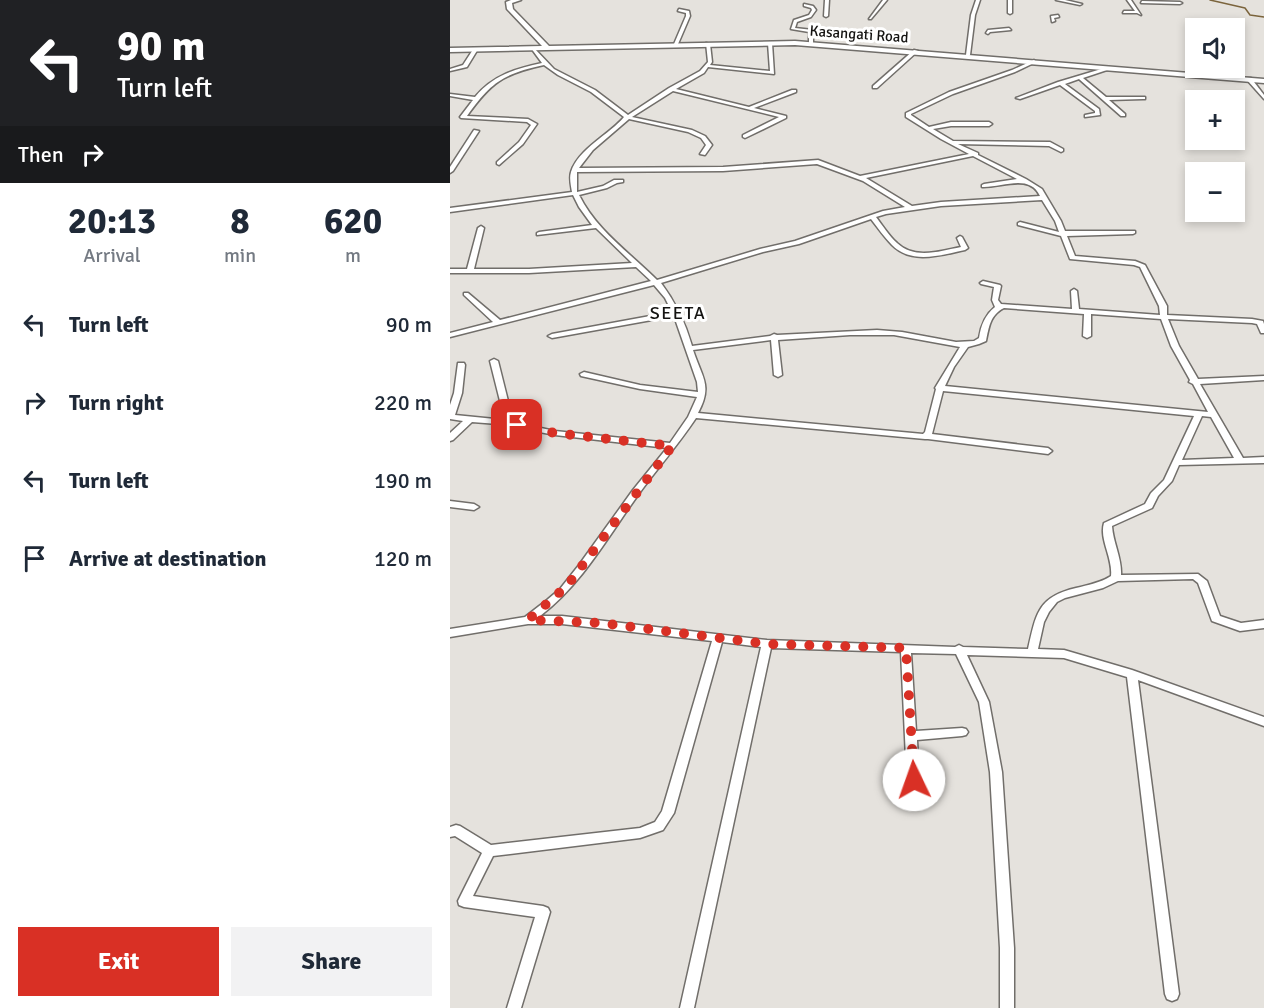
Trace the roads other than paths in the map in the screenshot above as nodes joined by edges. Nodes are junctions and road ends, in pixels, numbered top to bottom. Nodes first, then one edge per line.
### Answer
1 (518, 0) edge
2 (827, 0) edge
3 (885, 0) edge
4 (978, 0) edge
5 (1010, 0) edge
6 (1058, 0) edge
7 (1129, 0) edge
8 (1143, 2) edge
9 (1180, 3) dead end
10 (805, 4) dead end
11 (1080, 4) dead end
12 (1134, 5) junction
13 (679, 10) dead end
14 (1124, 12) dead end
15 (1010, 13) dead end
16 (826, 16) dead end
17 (1058, 16) dead end
18 (870, 18) dead end
19 (1053, 21) dead end
20 (1009, 29) dead end
21 (988, 33) dead end
22 (770, 43) junction
23 (676, 44) junction
24 (708, 44) junction
25 (811, 44) junction
26 (533, 48) junction
27 (547, 48) junction
28 (476, 49) junction
29 (450, 50) edge
30 (916, 51) junction
31 (968, 56) junction
32 (1034, 61) junction
33 (544, 64) junction
34 (708, 66) junction
35 (1108, 68) junction
36 (450, 70) edge
37 (1079, 78) junction
38 (1249, 80) junction
39 (1264, 81) edge
40 (1060, 83) junction
41 (875, 87) dead end
42 (671, 89) junction
43 (794, 90) dead end
44 (450, 95) edge
45 (1018, 98) dead end
46 (1143, 98) dead end
47 (1264, 98) edge
48 (476, 99) junction
49 (1105, 99) junction
50 (750, 108) junction
51 (1124, 115) dead end
52 (1087, 116) dead end
53 (626, 117) junction
54 (989, 124) dead end
55 (928, 129) junction
56 (476, 131) dead end
57 (745, 136) dead end
58 (952, 142) junction
59 (1061, 150) dead end
60 (703, 154) dead end
61 (976, 154) junction
62 (500, 163) dead end
63 (575, 170) junction
64 (450, 171) edge
65 (860, 178) junction
66 (1024, 180) junction
67 (621, 181) dead end
68 (984, 186) dead end
69 (575, 194) junction
70 (1044, 198) junction
71 (910, 208) junction
72 (450, 210) edge
73 (872, 216) junction
74 (1020, 224) dead end
75 (598, 226) junction
76 (481, 228) dead end
77 (1133, 232) dead end
78 (539, 234) dead end
79 (1064, 234) junction
80 (960, 238) dead end
81 (636, 265) junction
82 (450, 271) edge
83 (470, 271) junction
84 (657, 282) junction
85 (983, 283) dead end
86 (1074, 291) dead end
87 (466, 294) dead end
88 (999, 307) junction
89 (1076, 310) junction
90 (1088, 311) junction
91 (677, 313) junction
92 (1164, 317) junction
93 (499, 323) junction
94 (1264, 331) edge
95 (450, 335) edge
96 (552, 336) dead end
97 (774, 336) junction
98 (1087, 336) dead end
99 (965, 345) junction
100 (691, 348) junction
101 (494, 362) dead end
102 (461, 365) dead end
103 (584, 374) dead end
104 (778, 375) dead end
105 (1264, 378) edge
106 (1193, 382) junction
107 (939, 388) junction
108 (702, 394) junction
109 (1199, 414) junction
110 (692, 415) junction
111 (1213, 415) junction
112 (450, 417) edge
113 (470, 419) junction
114 (498, 422) junction
115 (928, 436) junction
116 (450, 438) edge
117 (672, 446) junction
118 (1048, 451) dead end
119 (1264, 460) edge
120 (1240, 461) junction
121 (1176, 463) junction
122 (450, 504) edge
123 (474, 507) dead end
124 (1116, 578) junction
125 (528, 620) junction
126 (1264, 624) edge
127 (450, 633) edge
128 (718, 639) junction
129 (767, 644) junction
130 (906, 648) junction
131 (959, 649) junction
132 (1032, 652) junction
133 (1132, 674) junction
134 (1264, 722) edge
135 (962, 732) dead end
136 (911, 736) junction
137 (914, 780) dead end
138 (450, 831) edge
139 (489, 851) junction
140 (1172, 994) dead end
141 (514, 1008) edge
142 (687, 1008) edge
143 (1007, 1008) edge

1 - 27 street
2 - 16 street
3 - 18 street
4 - 31 street
5 - 15 street
6 - 11 street
7 - 12 street
8 - 9 street
8 - 12 street
10 - 25 street
12 - 14 street
13 - 23 street
17 - 19 street
20 - 21 street
22 - 24 street, Kasangati Road
22 - 25 street, Kasangati Road
22 - 34 street
23 - 24 street, Kasangati Road
23 - 27 street, Kasangati Road
24 - 34 street
25 - 30 street, Kasangati Road
26 - 27 street, Kasangati Road
26 - 28 street, Kasangati Road
26 - 33 street
28 - 29 street, Kasangati Road
28 - 36 street
30 - 31 street, Kasangati Road
30 - 41 street
31 - 32 street, Kasangati Road
32 - 35 street, Kasangati Road
32 - 55 street
33 - 48 street
33 - 53 street
34 - 42 street
35 - 37 street
35 - 38 street, Kasangati Road
37 - 40 street
37 - 49 street
38 - 39 street, Kasangati Road
38 - 47 street
40 - 45 street
40 - 52 street
42 - 50 street
42 - 53 street
43 - 50 street
44 - 48 street
46 - 49 street
48 - 62 street
49 - 51 street
50 - 57 street
53 - 60 street
53 - 63 street
54 - 55 street
55 - 58 street
56 - 64 street
58 - 59 street
58 - 61 street
61 - 65 street
61 - 66 street
63 - 65 street
63 - 69 street
65 - 71 street
66 - 68 street
66 - 70 street
67 - 69 street
69 - 72 street
69 - 75 street
70 - 71 street
70 - 79 street
71 - 73 street
73 - 80 street
73 - 84 street
74 - 79 street
75 - 78 street
75 - 81 street
76 - 83 street
77 - 79 street
79 - 92 street
81 - 83 street
81 - 84 street
82 - 83 street
84 - 91 street
84 - 93 street
85 - 88 street
86 - 89 street
87 - 93 street
88 - 89 street
88 - 99 street
89 - 90 street
90 - 92 street
90 - 98 street
91 - 96 street
91 - 100 street
92 - 94 street
92 - 106 street
93 - 95 street
97 - 99 street
97 - 100 street
97 - 104 street
99 - 107 street
100 - 108 street
101 - 114 street
102 - 112 street
103 - 108 street
105 - 106 street
106 - 111 street
107 - 109 street
107 - 115 street
108 - 110 street
109 - 111 street
109 - 121 street
110 - 115 street
110 - 117 street
111 - 120 street
112 - 113 street
113 - 114 street
113 - 116 street
114 - 117 street
115 - 118 street
117 - 125 street
119 - 120 street
120 - 121 street
121 - 124 street
122 - 123 street
124 - 126 street
124 - 132 street
125 - 127 street
125 - 128 street
128 - 129 street
128 - 139 street
129 - 130 street
129 - 142 street
130 - 131 street
130 - 136 street
131 - 132 street
131 - 143 street
132 - 133 street
133 - 134 street
133 - 140 street
135 - 136 street
136 - 137 street
138 - 139 street
139 - 141 street

